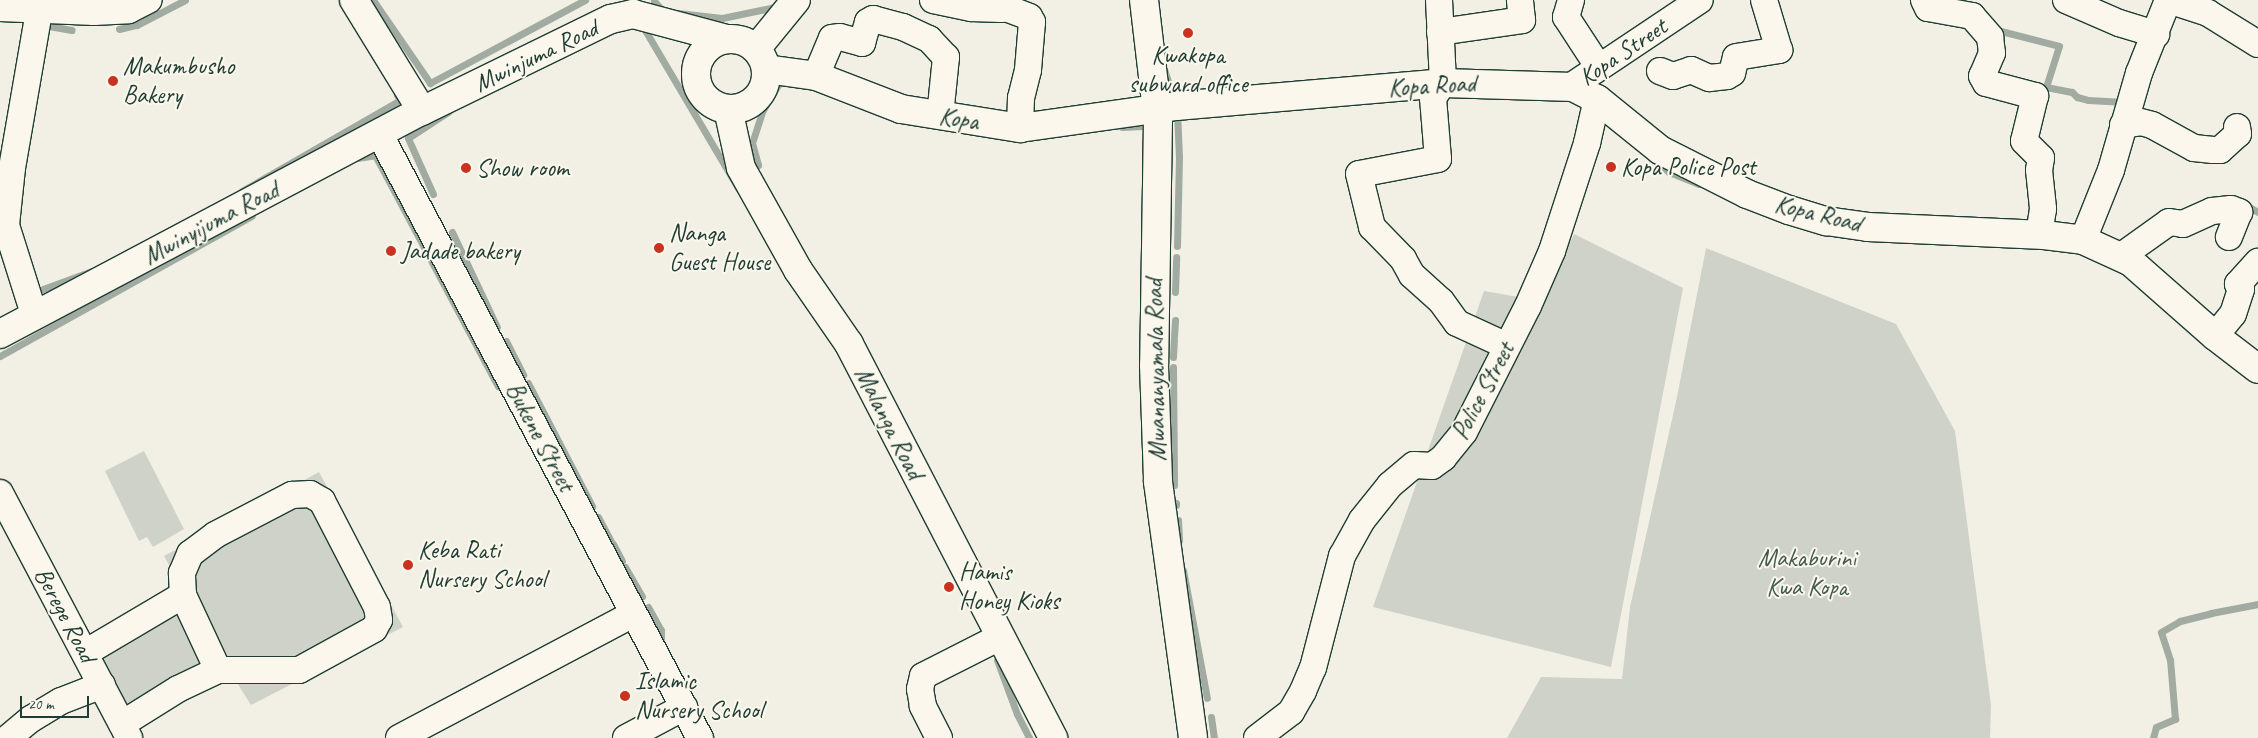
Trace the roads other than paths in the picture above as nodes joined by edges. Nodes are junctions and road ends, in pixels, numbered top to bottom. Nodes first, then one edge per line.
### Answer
1 (354, 0) edge
2 (796, 0) edge
3 (924, 0) edge
4 (933, 0) edge
5 (1144, 0) edge
6 (1438, 0) edge
7 (1520, 0) edge
8 (1571, 0) edge
9 (1700, 0) edge
10 (1764, 0) edge
11 (1924, 0) edge
12 (2066, 0) edge
13 (2168, 0) edge
14 (136, 3) edge
15 (1007, 4) edge
16 (0, 8) edge
17 (39, 11) junction
18 (641, 12) edge
19 (912, 32) junction
20 (1440, 32) junction
21 (2156, 34) junction
22 (726, 39) junction
23 (2258, 44) edge
24 (761, 59) junction
25 (698, 62) junction
26 (1598, 66) junction
27 (1660, 71) dead end
28 (816, 76) junction
29 (1443, 83) junction
30 (1570, 87) junction
31 (1597, 99) junction
32 (728, 109) junction
33 (1157, 110) junction
34 (422, 111) junction
35 (940, 116) junction
36 (2123, 125) junction
37 (2237, 127) dead end
38 (1020, 128) junction
39 (380, 135) junction
40 (2039, 235) junction
41 (2229, 237) dead end
42 (2083, 240) junction
43 (2120, 257) junction
44 (2258, 262) edge
45 (34, 314) junction
46 (0, 334) edge
47 (2215, 336) junction
48 (1507, 346) junction
49 (2258, 369) edge
50 (0, 493) edge
51 (183, 595) junction
52 (633, 614) junction
53 (1000, 637) junction
54 (85, 653) junction
55 (218, 670) junction
56 (102, 685) junction
57 (684, 707) junction
58 (125, 731) edge
59 (8, 738) edge
60 (399, 738) edge
61 (626, 738) edge
62 (700, 738) edge
63 (939, 738) edge
64 (1052, 738) edge
65 (1192, 738) edge
66 (1257, 738) edge

1 - 34 street
2 - 24 street
3 - 19 street
4 - 15 street
5 - 33 street, Mwananyamala Road
6 - 20 street
7 - 20 street
8 - 26 street
9 - 26 street, Kopa Street
10 - 27 street
11 - 40 street
12 - 21 street
13 - 21 street
13 - 23 street
14 - 17 street
15 - 38 street
16 - 17 street
17 - 45 street
18 - 22 street
18 - 25 street
18 - 34 street, Mwinjuma Road
19 - 28 street
19 - 35 street
20 - 29 street
21 - 36 street
22 - 24 street
22 - 25 street
24 - 28 street, Kopa
24 - 32 street
25 - 32 street
26 - 30 street, Kopa Street
28 - 35 street, Kopa
29 - 30 street, Kopa Road
29 - 33 street, Kopa Road
29 - 48 street
30 - 31 street, Kopa Road
31 - 40 street, Kopa Road
31 - 48 street, Police Street
32 - 53 street, Malanga Road
33 - 38 street, Kopa
33 - 65 street, Mwananyamala Road
34 - 39 street, Mwinyijuma Road
35 - 38 street, Kopa
36 - 37 street
36 - 42 street
39 - 45 street, Mwinyijuma Road
39 - 52 street, Bukene Street
40 - 42 street, Kopa Road
41 - 43 street
42 - 43 street, Kopa Road
43 - 47 street, Kopa Road
44 - 47 street
45 - 46 street, Mwinyijuma Road
47 - 49 street, Kopa Road
48 - 66 street, Police Street
50 - 54 street, Berege Road
51 - 54 street
51 - 55 street
51 - 55 street
52 - 57 street, Bukene Street
52 - 60 street
53 - 63 street
53 - 64 street, Malanga Road
54 - 56 street, Berege Road
55 - 58 street
56 - 58 street, Berege Road
56 - 59 street
57 - 61 street
57 - 62 street, Bukene Street

